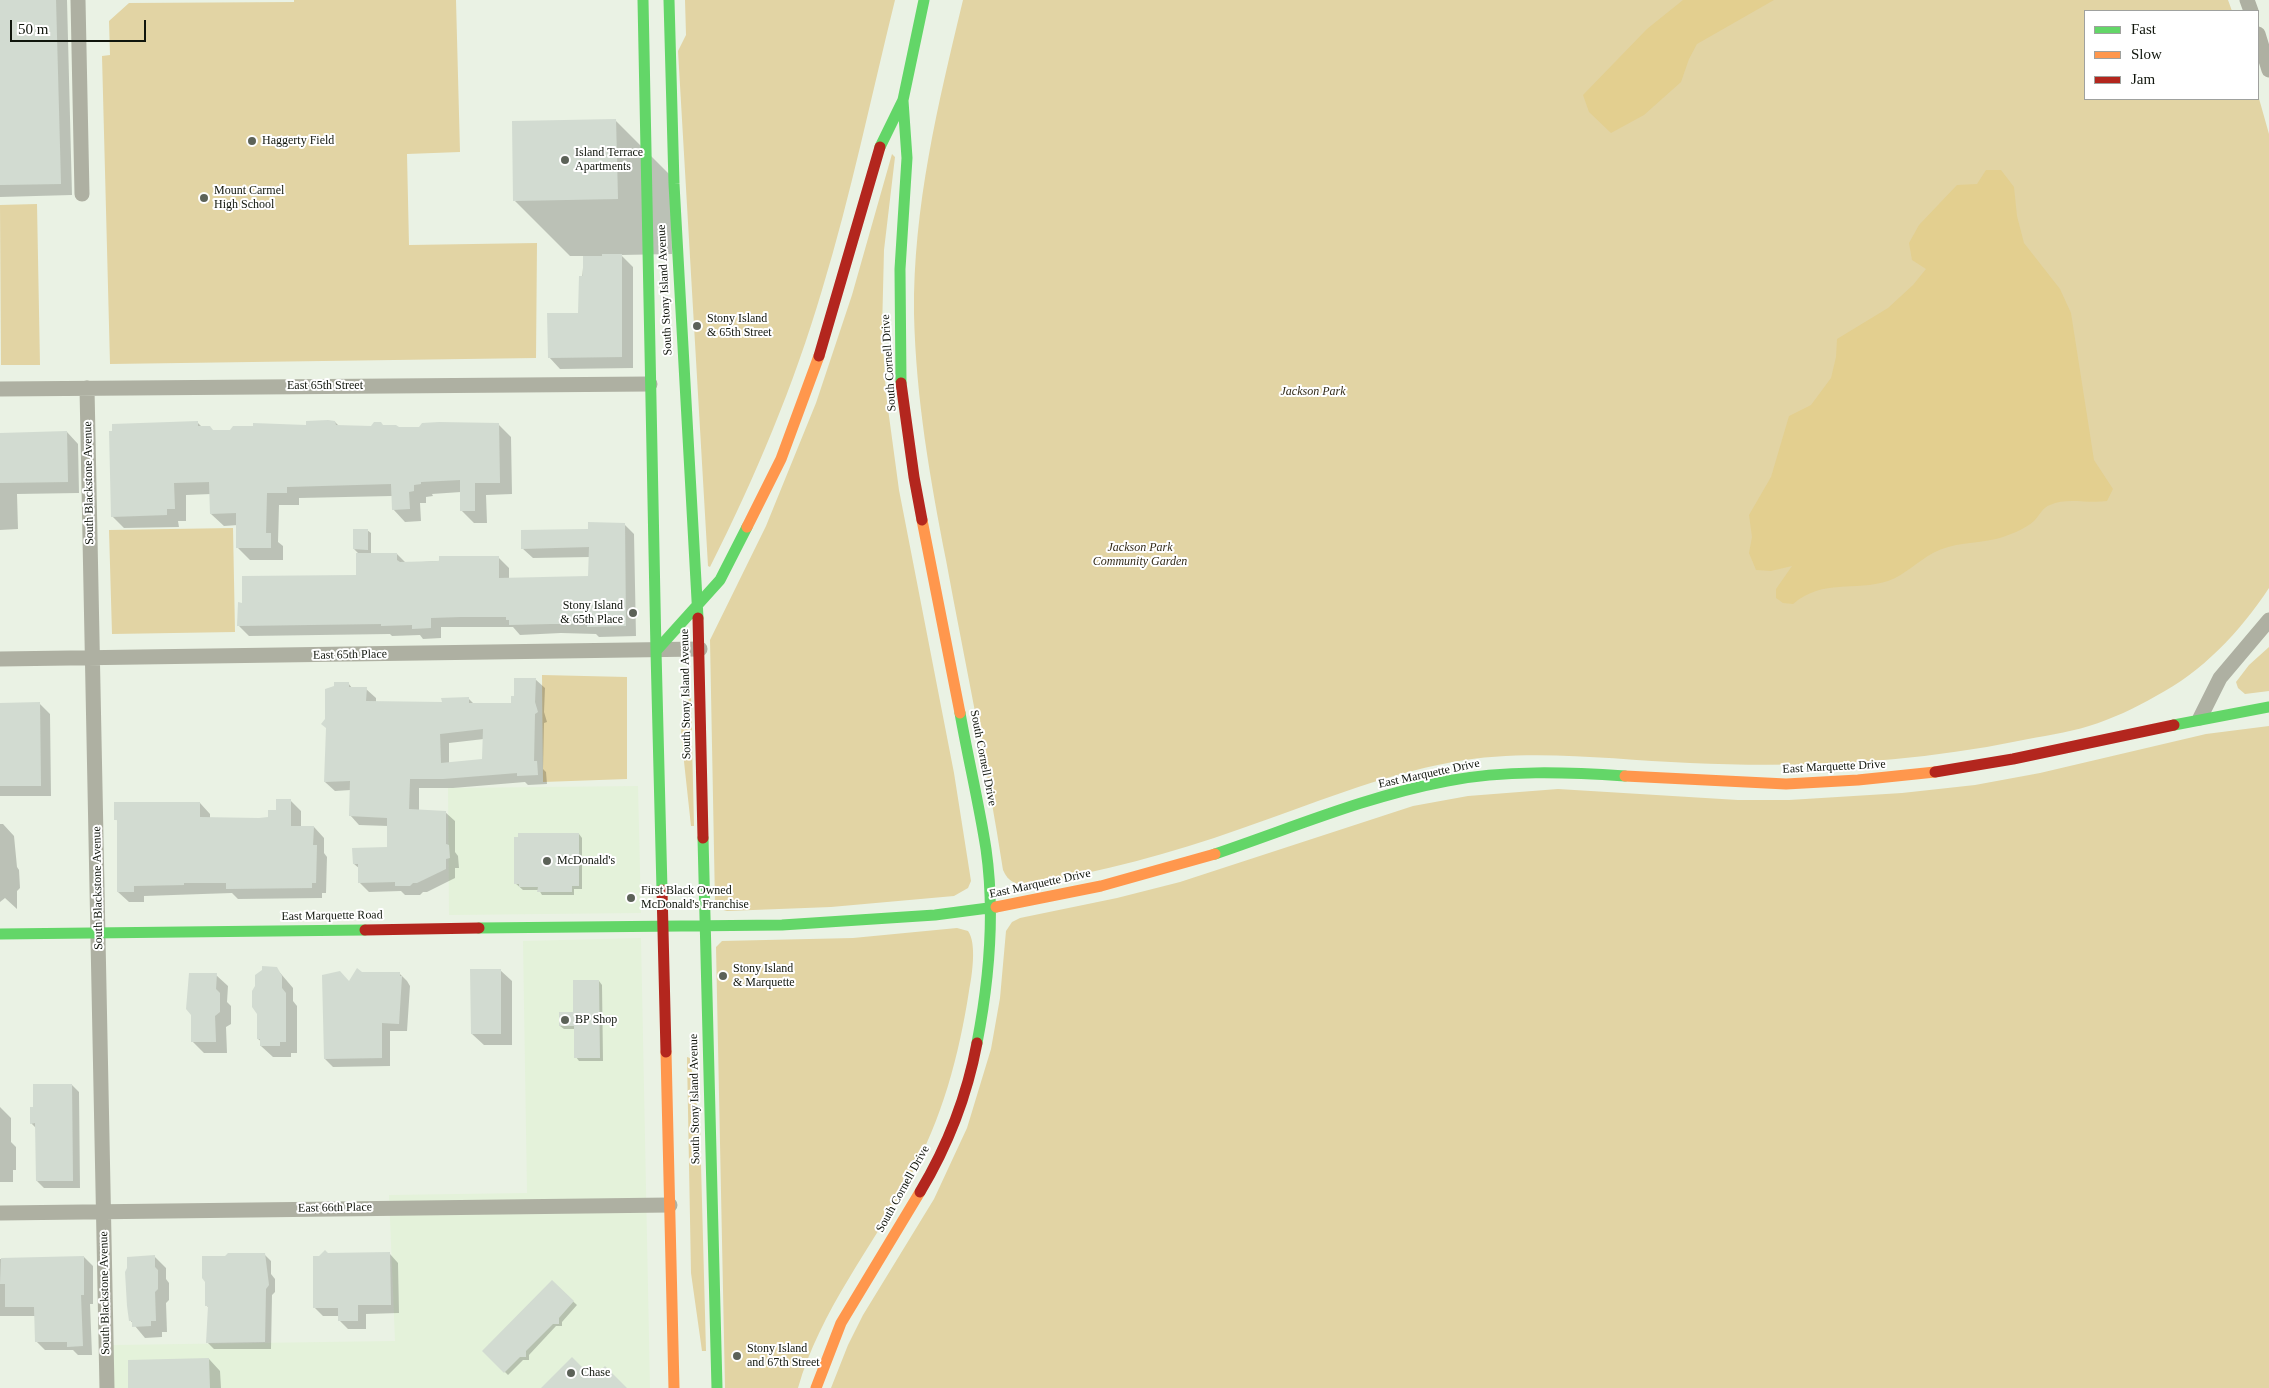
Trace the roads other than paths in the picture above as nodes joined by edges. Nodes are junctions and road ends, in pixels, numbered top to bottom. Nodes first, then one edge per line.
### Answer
1 (78, 0) edge
2 (643, 0) edge
3 (669, 0) edge
4 (924, 0) edge
5 (2259, 37) edge
6 (2269, 70) edge
7 (903, 100) junction
8 (82, 194) dead end
9 (650, 384) junction
10 (87, 388) junction
11 (0, 389) edge
12 (697, 605) junction
13 (2269, 620) edge
14 (700, 649) junction
15 (656, 651) junction
16 (93, 658) junction
17 (0, 659) edge
18 (2269, 707) edge
19 (2200, 718) junction
20 (990, 909) junction
21 (664, 926) junction
22 (704, 927) junction
23 (99, 932) junction
24 (0, 934) edge
25 (670, 1205) junction
26 (104, 1211) junction
27 (0, 1213) edge
28 (107, 1388) edge
29 (674, 1388) edge
30 (716, 1388) edge
31 (816, 1388) edge

1 - 8 street
2 - 9 main road, South Stony Island Avenue
3 - 12 main road, South Stony Island Avenue
4 - 7 main road, South Cornell Drive
5 - 6 street
7 - 12 main road, South Cornell Drive
7 - 20 main road, South Cornell Drive
9 - 10 street, East 65th Street
9 - 15 main road, South Stony Island Avenue
10 - 11 street, East 65th Street
10 - 16 street, South Blackstone Avenue
12 - 14 main road, South Stony Island Avenue
12 - 15 main road, South Cornell Drive
13 - 19 street
14 - 15 street, East 65th Place
14 - 22 main road, South Stony Island Avenue
15 - 16 street, East 65th Place
15 - 21 main road, South Stony Island Avenue
16 - 17 street, East 65th Place
16 - 23 street, South Blackstone Avenue
18 - 19 main road, East Marquette Drive
19 - 20 main road, East Marquette Drive
20 - 22 main road, East Marquette Drive
20 - 31 main road, South Cornell Drive
21 - 22 main road, East Marquette Drive
21 - 23 main road, East Marquette Road
21 - 25 main road, South Stony Island Avenue
22 - 30 main road, South Stony Island Avenue
23 - 24 main road, East Marquette Road
23 - 26 street, South Blackstone Avenue
25 - 26 street, East 66th Place
25 - 29 main road, South Stony Island Avenue
26 - 27 street, East 66th Place
26 - 28 street, South Blackstone Avenue

